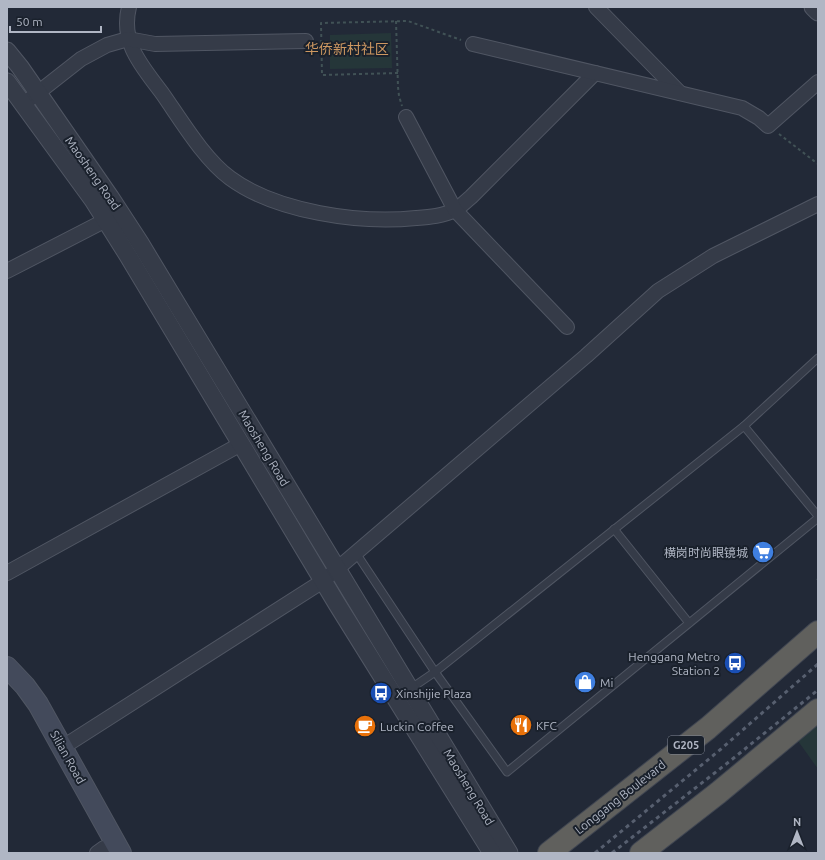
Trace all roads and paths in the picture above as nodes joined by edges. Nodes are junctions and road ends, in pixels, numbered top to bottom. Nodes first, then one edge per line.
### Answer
1 (129, 7) edge
2 (596, 7) edge
3 (813, 7) edge
4 (818, 12) edge
5 (396, 21) junction
6 (128, 39) junction
7 (306, 41) dead end
8 (473, 44) joint
9 (7, 51) edge
10 (398, 73) junction
11 (595, 73) junction
12 (7, 82) edge
13 (818, 82) edge
14 (398, 91) dead end
15 (38, 93) junction
16 (680, 93) junction
17 (24, 104) junction
18 (406, 117) dead end
19 (768, 126) junction
20 (818, 164) edge
21 (818, 204) edge
22 (455, 210) junction
23 (106, 220) junction
24 (7, 271) edge
25 (567, 327) dead end
26 (818, 358) edge
27 (744, 426) junction
28 (241, 444) junction
29 (818, 517) edge
30 (614, 530) junction
31 (356, 553) junction
32 (337, 569) junction
33 (7, 573) edge
34 (323, 581) junction
35 (689, 623) junction
36 (818, 632) edge
37 (7, 667) edge
38 (435, 672) junction
39 (7, 686) edge
40 (410, 689) junction
41 (818, 710) edge
42 (63, 748) junction
43 (107, 852) edge
44 (492, 853) edge
45 (509, 853) edge
46 (549, 853) edge
47 (641, 853) edge

1 - 6 street
2 - 16 street
3 - 4 street
5 - 8 path
5 - 10 path
5 - 10 path
6 - 7 street
6 - 15 street
6 - 22 street
8 - 11 street
9 - 15 street, Maosheng Road
10 - 14 path
11 - 16 street
11 - 22 street
12 - 17 street, Maosheng Road
13 - 19 street
15 - 17 street
15 - 32 street, Maosheng Road
16 - 19 street
17 - 23 street, Maosheng Road
18 - 22 street
19 - 20 path
21 - 31 street
22 - 25 street
23 - 24 street
23 - 28 street, Maosheng Road
26 - 27 lane
27 - 29 lane
27 - 30 lane
28 - 33 street
28 - 34 street, Maosheng Road
29 - 35 lane
30 - 35 lane
30 - 38 lane
31 - 32 street
31 - 38 lane
32 - 34 street
32 - 40 street, Maosheng Road
34 - 42 street
34 - 44 street, Maosheng Road
35 - 38 lane
36 - 46 highway, Longgang Boulevard / G205
37 - 42 main road, Silian Road
38 - 40 lane
39 - 43 main road, Silian Road
40 - 45 street, Maosheng Road
41 - 47 highway
42 - 43 main road, Silian Road

